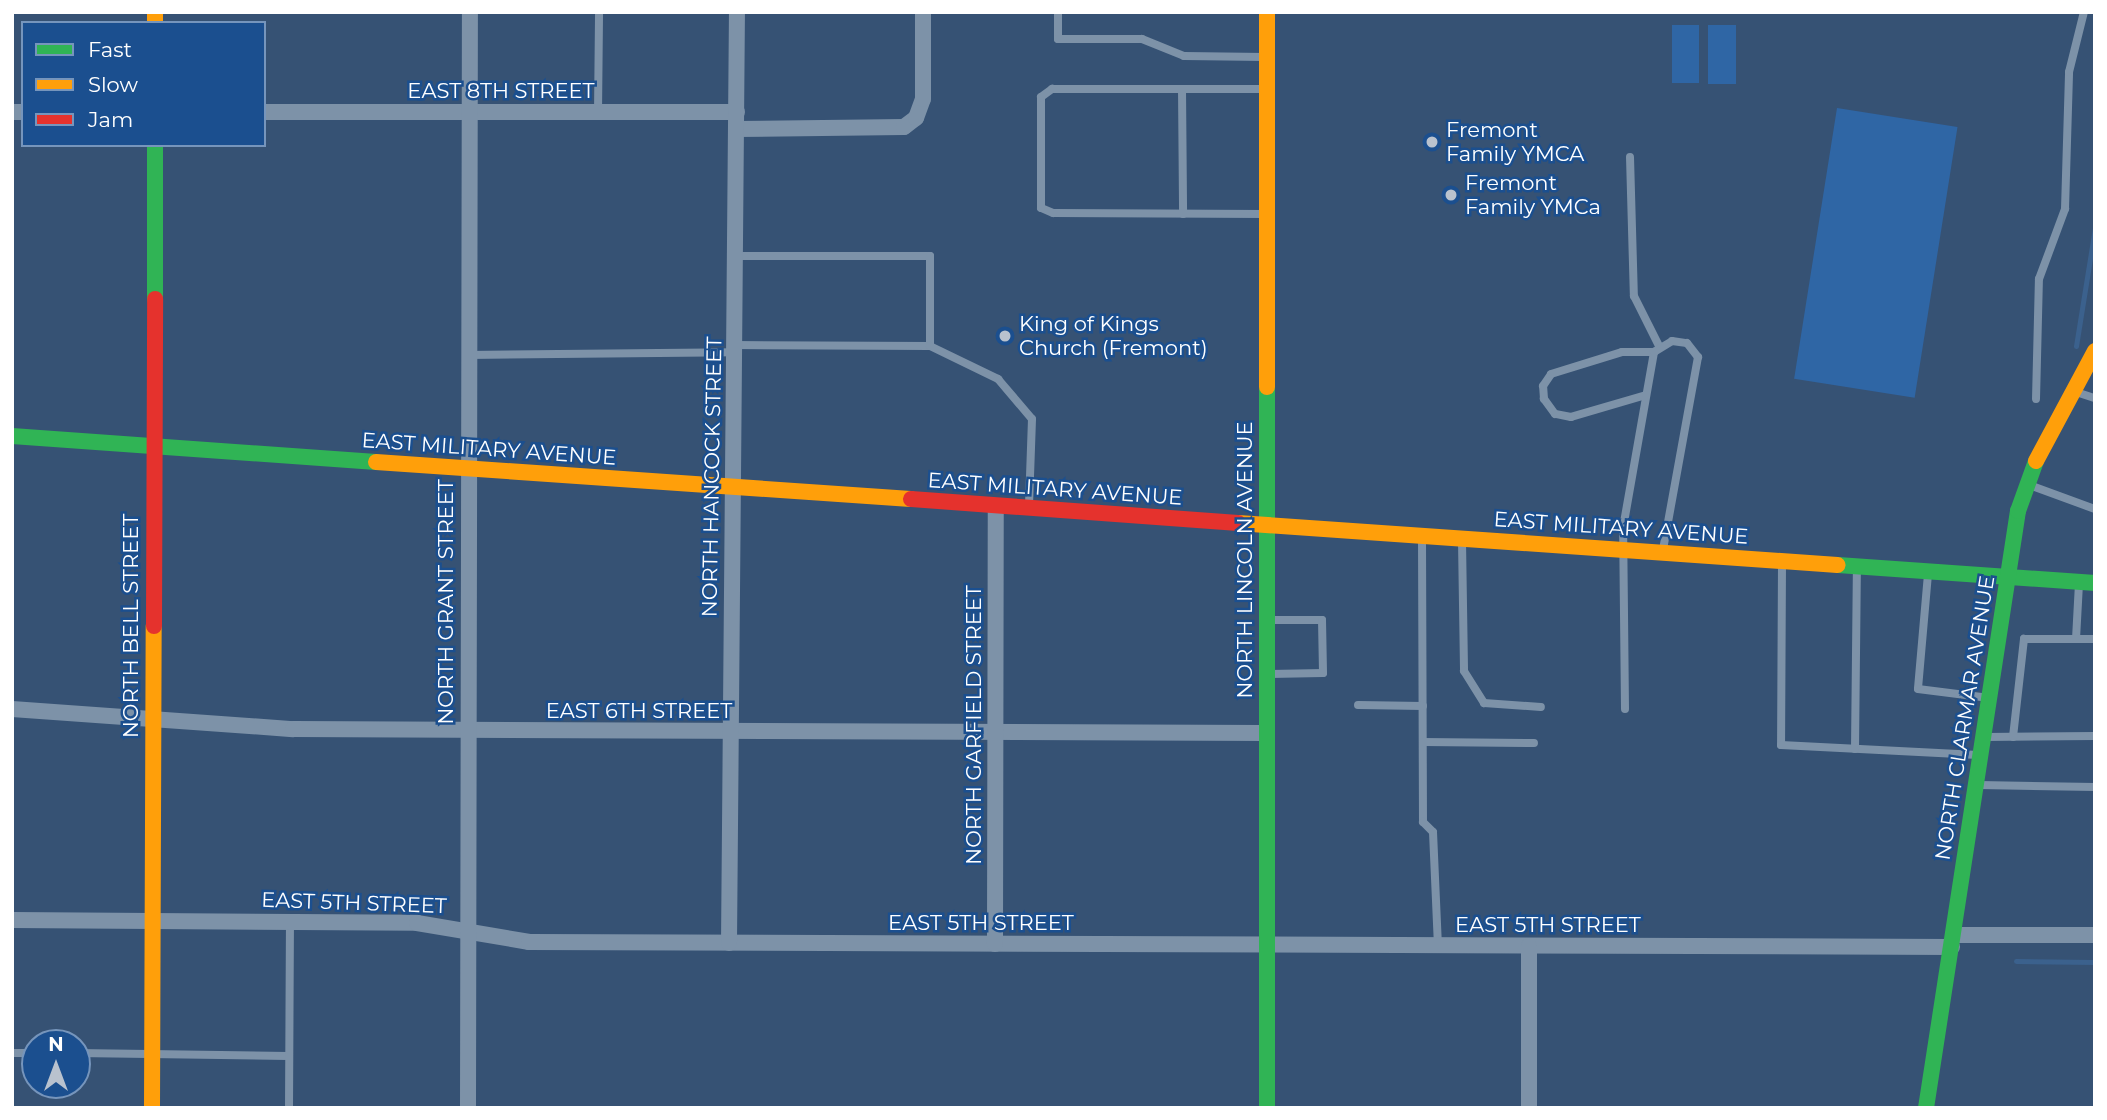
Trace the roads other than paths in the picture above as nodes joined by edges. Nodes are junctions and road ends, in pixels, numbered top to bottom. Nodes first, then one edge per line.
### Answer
1 (470, 12) edge
2 (599, 12) edge
3 (737, 12) edge
4 (923, 12) edge
5 (1058, 12) edge
6 (1268, 12) edge
7 (2084, 12) edge
8 (1268, 57) junction
9 (1182, 89) junction
10 (1268, 89) junction
11 (266, 112) edge
12 (737, 112) junction
13 (469, 113) junction
14 (598, 113) junction
15 (737, 129) junction
16 (155, 147) edge
17 (1630, 157) dead end
18 (1183, 214) junction
19 (1268, 214) junction
20 (735, 256) junction
21 (930, 346) junction
22 (734, 348) junction
23 (1657, 350) junction
24 (2095, 351) edge
25 (468, 355) junction
26 (2076, 392) junction
27 (1646, 395) junction
28 (2095, 398) edge
29 (2036, 399) dead end
30 (12, 436) edge
31 (153, 444) junction
32 (468, 469) junction
33 (2026, 484) junction
34 (733, 488) junction
35 (996, 506) junction
36 (1029, 508) junction
37 (2095, 509) edge
38 (1265, 524) junction
39 (1422, 535) junction
40 (1462, 538) junction
41 (1623, 550) junction
42 (1663, 552) junction
43 (1782, 561) junction
44 (1857, 566) junction
45 (1929, 571) junction
46 (2007, 576) junction
47 (2087, 582) edge
48 (1266, 620) junction
49 (2076, 639) junction
50 (2095, 639) edge
51 (1266, 674) junction
52 (1989, 698) junction
53 (1359, 705) dead end
54 (1423, 706) junction
55 (1541, 707) dead end
56 (12, 709) edge
57 (1625, 709) dead end
58 (151, 719) junction
59 (467, 730) junction
60 (730, 732) junction
61 (993, 732) junction
62 (1266, 733) junction
63 (2095, 736) edge
64 (1983, 737) junction
65 (2013, 737) junction
66 (1423, 742) junction
67 (1534, 743) dead end
68 (1855, 749) junction
69 (1980, 755) junction
70 (1976, 785) junction
71 (2095, 787) edge
72 (12, 920) edge
73 (152, 920) junction
74 (290, 921) junction
75 (467, 930) junction
76 (2095, 935) edge
77 (1953, 941) junction
78 (729, 943) junction
79 (995, 944) junction
80 (1266, 945) junction
81 (1438, 945) junction
82 (1529, 946) junction
83 (91, 1053) edge
84 (152, 1053) junction
85 (288, 1056) junction
86 (152, 1108) edge
87 (289, 1108) edge
88 (468, 1108) edge
89 (1267, 1108) edge
90 (1529, 1108) edge
91 (1926, 1108) edge

1 - 13 street, NORTH GRANT STREET
2 - 14 lane
3 - 12 street, NORTH HANCOCK STREET
4 - 15 street
5 - 8 lane
6 - 8 main road, NORTH LINCOLN AVENUE
7 - 29 lane
8 - 10 main road, NORTH LINCOLN AVENUE
9 - 10 lane
9 - 18 lane
9 - 18 lane
10 - 19 main road, NORTH LINCOLN AVENUE
11 - 13 street, EAST 8TH STREET
12 - 14 street, EAST 8TH STREET
12 - 15 street, NORTH HANCOCK STREET
13 - 14 street, EAST 8TH STREET
13 - 25 street, NORTH GRANT STREET
15 - 20 street, NORTH HANCOCK STREET
16 - 31 main road, NORTH BELL STREET
17 - 23 lane
18 - 19 lane
19 - 38 main road, NORTH LINCOLN AVENUE
20 - 21 lane
20 - 22 street, NORTH HANCOCK STREET
21 - 22 lane
21 - 36 lane
22 - 25 lane
22 - 34 street, NORTH HANCOCK STREET
23 - 27 lane
23 - 27 lane
23 - 42 lane
24 - 26 main road, NORTH CLARMAR AVENUE
25 - 32 street, NORTH GRANT STREET
26 - 28 lane
26 - 33 main road, NORTH CLARMAR AVENUE
27 - 41 lane
30 - 31 main road, EAST MILITARY AVENUE
31 - 32 main road, EAST MILITARY AVENUE
31 - 58 main road, NORTH BELL STREET
32 - 34 main road, EAST MILITARY AVENUE
32 - 59 street, NORTH GRANT STREET
33 - 37 lane
33 - 46 main road, NORTH CLARMAR AVENUE
34 - 35 main road, EAST MILITARY AVENUE
34 - 60 street, NORTH HANCOCK STREET
35 - 36 main road, EAST MILITARY AVENUE
35 - 61 street, NORTH GARFIELD STREET
36 - 38 main road, EAST MILITARY AVENUE
38 - 39 main road, EAST MILITARY AVENUE
38 - 48 main road, NORTH LINCOLN AVENUE
39 - 40 main road, EAST MILITARY AVENUE
39 - 54 lane
40 - 41 main road, EAST MILITARY AVENUE
40 - 55 lane
41 - 42 main road, EAST MILITARY AVENUE
41 - 57 lane
42 - 43 main road, EAST MILITARY AVENUE
43 - 44 main road, EAST MILITARY AVENUE
43 - 68 lane
44 - 45 main road, EAST MILITARY AVENUE
44 - 68 lane
45 - 46 main road, EAST MILITARY AVENUE
45 - 52 lane
46 - 47 main road, EAST MILITARY AVENUE
46 - 52 main road, NORTH CLARMAR AVENUE
47 - 49 lane
48 - 51 main road, NORTH LINCOLN AVENUE
48 - 51 lane
49 - 50 lane
49 - 65 lane
51 - 62 main road, NORTH LINCOLN AVENUE
52 - 64 main road, NORTH CLARMAR AVENUE
53 - 54 lane
54 - 66 lane
56 - 58 street, EAST 6TH STREET
58 - 59 street, EAST 6TH STREET
58 - 73 main road, NORTH BELL STREET
59 - 60 street, EAST 6TH STREET
59 - 75 street, NORTH GRANT STREET
60 - 61 street, EAST 6TH STREET
60 - 78 street, NORTH HANCOCK STREET
61 - 62 street, EAST 6TH STREET
61 - 79 street, NORTH GARFIELD STREET
62 - 80 main road, NORTH LINCOLN AVENUE
63 - 65 lane
64 - 65 lane
64 - 69 main road, NORTH CLARMAR AVENUE
66 - 67 lane
66 - 81 lane
68 - 69 lane
69 - 70 main road, NORTH CLARMAR AVENUE
70 - 71 lane
70 - 77 main road, NORTH CLARMAR AVENUE
72 - 73 street, EAST 5TH STREET
73 - 74 street, EAST 5TH STREET
73 - 84 main road, NORTH BELL STREET
74 - 75 street, EAST 5TH STREET
74 - 85 lane
75 - 78 street, EAST 5TH STREET
75 - 88 street, NORTH GRANT STREET
76 - 77 street, EAST 5TH STREET
77 - 82 street, EAST 5TH STREET
77 - 91 main road, NORTH CLARMAR AVENUE
78 - 79 street, EAST 5TH STREET
79 - 80 street, EAST 5TH STREET
80 - 81 street, EAST 5TH STREET
80 - 89 main road, NORTH LINCOLN AVENUE
81 - 82 street, EAST 5TH STREET
82 - 90 street
83 - 84 lane
84 - 85 lane
84 - 86 main road, NORTH BELL STREET
85 - 87 lane

